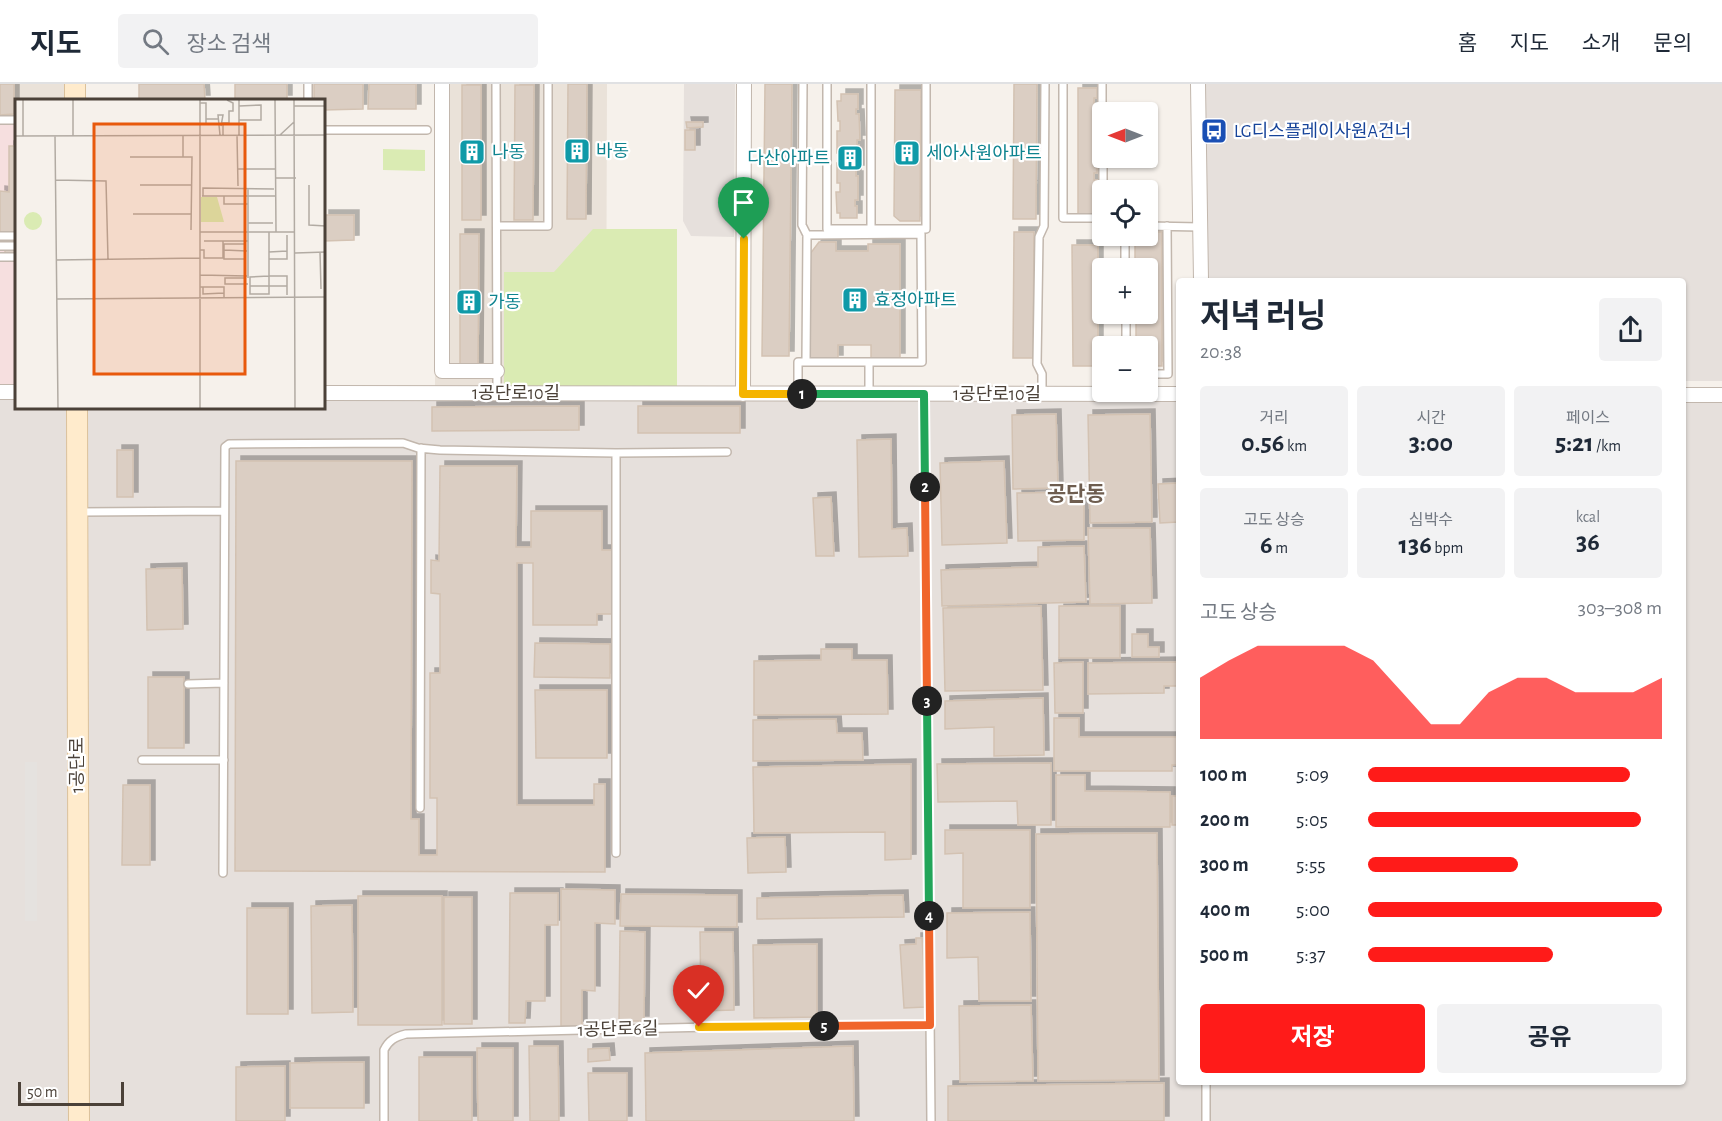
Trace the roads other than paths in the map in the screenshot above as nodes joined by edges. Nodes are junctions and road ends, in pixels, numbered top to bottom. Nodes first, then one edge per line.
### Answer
1 (442, 84) edge
2 (496, 84) edge
3 (548, 84) edge
4 (744, 84) edge
5 (803, 84) edge
6 (827, 84) edge
7 (871, 84) edge
8 (926, 84) edge
9 (1045, 84) edge
10 (1064, 84) edge
11 (1102, 84) edge
12 (1198, 84) edge
13 (1102, 102) edge
14 (326, 130) edge
15 (427, 130) dead end
16 (1092, 218) edge
17 (497, 226) junction
18 (1158, 226) edge
19 (1167, 226) junction
20 (1200, 227) junction
21 (871, 229) junction
22 (807, 235) junction
23 (1201, 278) edge
24 (806, 362) junction
25 (869, 362) junction
26 (497, 371) junction
27 (1158, 374) edge
28 (497, 386) dead end
29 (326, 393) edge
30 (1092, 393) edge
31 (743, 394) junction
32 (798, 394) junction
33 (869, 394) junction
34 (924, 394) junction
35 (1042, 394) junction
36 (1158, 394) edge
37 (1176, 394) edge
38 (1686, 395) edge
39 (1722, 395) edge
40 (77, 410) edge
41 (421, 448) junction
42 (727, 452) dead end
43 (616, 453) junction
44 (224, 511) junction
45 (77, 512) junction
46 (224, 683) junction
47 (188, 684) dead end
48 (141, 760) dead end
49 (224, 760) junction
50 (420, 807) dead end
51 (616, 853) dead end
52 (223, 873) dead end
53 (930, 1025) junction
54 (1206, 1085) edge
55 (79, 1121) edge
56 (384, 1121) edge
57 (931, 1121) edge
58 (1206, 1121) edge

1 - 26 street
2 - 17 lane
3 - 17 lane
4 - 31 street
5 - 22 lane
6 - 21 lane
7 - 21 lane
8 - 21 lane
9 - 35 lane
10 - 16 lane
11 - 13 lane
12 - 20 street
14 - 15 lane
17 - 26 lane
18 - 19 lane
19 - 20 lane
19 - 27 lane
20 - 23 street
22 - 24 lane
22 - 25 lane
24 - 25 lane
24 - 32 lane
25 - 33 lane
26 - 28 lane
29 - 31 street, 1공단로10길
30 - 35 street, 1공단로10길
31 - 32 street, 1공단로10길
32 - 33 street, 1공단로10길
33 - 34 street, 1공단로10길
34 - 35 street, 1공단로10길
34 - 53 lane
36 - 37 street, 1공단로10길
38 - 39 street
40 - 45 street, 1공단로
41 - 43 lane
41 - 44 lane
41 - 50 lane
42 - 43 lane
43 - 51 lane
44 - 45 lane
44 - 46 lane
45 - 55 street, 1공단로
46 - 47 lane
46 - 49 lane
48 - 49 lane
49 - 52 lane
53 - 56 lane, 1공단로6길
53 - 57 lane
54 - 58 lane

